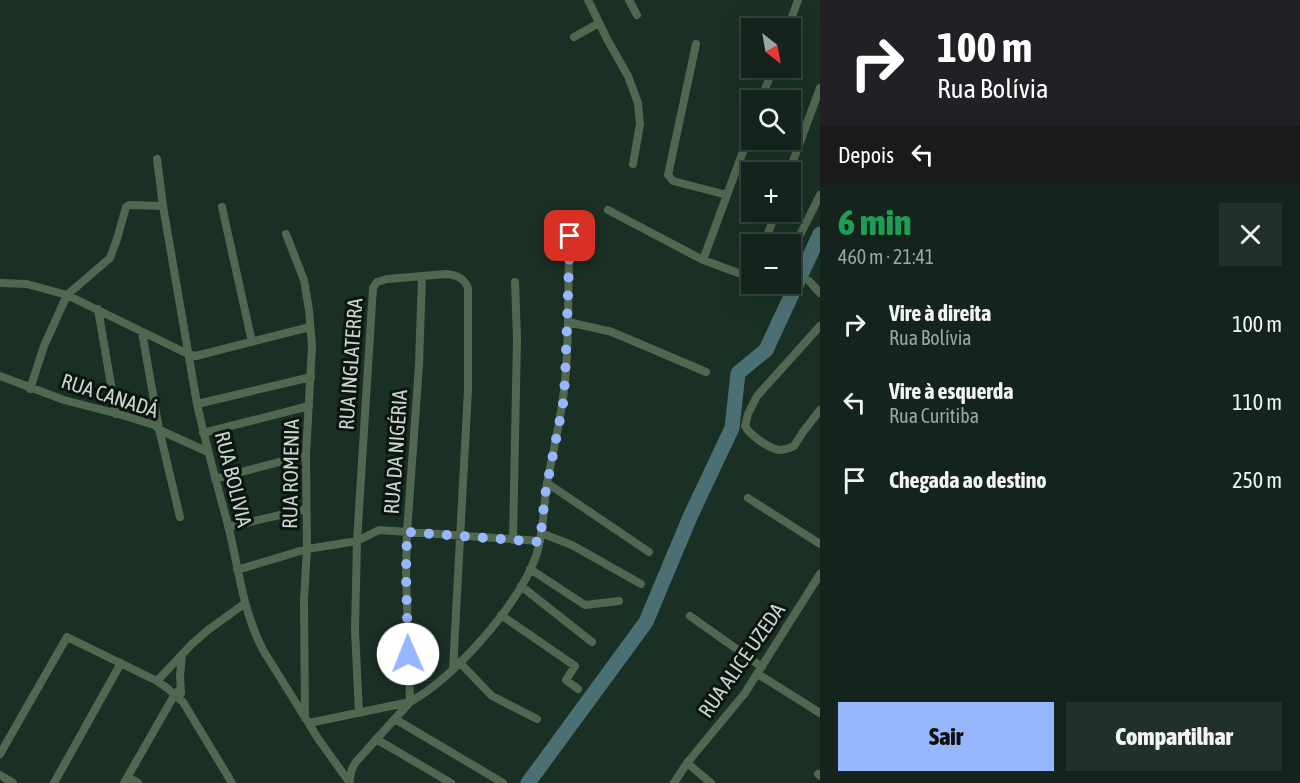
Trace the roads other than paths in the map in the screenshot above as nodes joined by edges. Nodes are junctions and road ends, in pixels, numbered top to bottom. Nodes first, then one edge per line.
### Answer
1 (588, 0) edge
2 (629, 0) edge
3 (798, 0) edge
4 (637, 15) dead end
5 (792, 18) edge
6 (599, 23) junction
7 (574, 37) dead end
8 (696, 44) dead end
9 (820, 88) edge
10 (744, 150) edge
11 (157, 159) dead end
12 (793, 162) edge
13 (633, 164) dead end
14 (727, 195) junction
15 (820, 195) edge
16 (163, 206) junction
17 (222, 207) dead end
18 (608, 210) dead end
19 (286, 234) dead end
20 (800, 234) edge
21 (570, 236) dead end
22 (703, 260) junction
23 (741, 274) edge
24 (423, 277) junction
25 (809, 281) dead end
26 (515, 282) dead end
27 (0, 283) edge
28 (820, 292) edge
29 (67, 295) junction
30 (98, 309) junction
31 (567, 322) junction
32 (820, 326) edge
33 (310, 327) junction
34 (142, 332) junction
35 (252, 342) junction
36 (190, 355) junction
37 (706, 372) dead end
38 (0, 376) edge
39 (311, 377) junction
40 (30, 388) junction
41 (197, 404) junction
42 (309, 406) junction
43 (820, 410) edge
44 (116, 414) junction
45 (159, 429) junction
46 (203, 433) junction
47 (208, 452) junction
48 (306, 454) junction
49 (215, 479) junction
50 (547, 483) junction
51 (748, 498) dead end
52 (306, 509) junction
53 (180, 517) dead end
54 (228, 527) junction
55 (407, 532) junction
56 (461, 536) junction
57 (540, 537) junction
58 (513, 540) junction
59 (357, 541) junction
60 (820, 544) edge
61 (307, 549) junction
62 (650, 552) dead end
63 (530, 569) junction
64 (237, 570) junction
65 (820, 574) edge
66 (641, 584) dead end
67 (521, 586) junction
68 (619, 601) dead end
69 (244, 604) junction
70 (501, 615) junction
71 (690, 616) dead end
72 (592, 642) dead end
73 (182, 655) junction
74 (121, 663) junction
75 (456, 666) junction
76 (760, 670) junction
77 (157, 681) junction
78 (578, 689) dead end
79 (178, 692) junction
80 (410, 702) junction
81 (359, 713) junction
82 (820, 713) edge
83 (395, 718) junction
84 (537, 719) dead end
85 (307, 721) junction
86 (376, 739) junction
87 (0, 754) edge
88 (687, 763) junction
89 (0, 776) edge
90 (126, 780) edge
91 (13, 783) edge
92 (54, 783) edge
93 (138, 783) edge
94 (232, 783) edge
95 (349, 783) edge
96 (451, 783) edge
97 (503, 783) edge
98 (674, 783) edge
99 (711, 783) edge

1 - 6 street
2 - 4 street
3 - 5 street
6 - 7 street
6 - 13 street
8 - 14 street
9 - 12 street
10 - 14 street
11 - 16 street, RUA BOLIVIA
14 - 22 street
15 - 20 street
16 - 29 street
16 - 36 street, RUA BOLIVIA
17 - 35 street
18 - 22 street
19 - 33 street, RUA ROMENIA
21 - 31 street
22 - 23 street
24 - 55 street, RUA DA NIGÉRIA
24 - 56 street, RUA INGLATERRA
24 - 59 street, RUA INGLATERRA
25 - 28 street
26 - 58 street
27 - 29 street
29 - 30 street
29 - 40 street
30 - 34 street
30 - 44 street
31 - 37 street
31 - 50 street
32 - 43 street
33 - 35 street
33 - 39 street, RUA ROMENIA
34 - 36 street
34 - 45 street
35 - 36 street
36 - 41 street, RUA BOLIVIA
38 - 40 street, RUA CANADÁ
39 - 41 street
39 - 42 street, RUA ROMENIA
40 - 44 street, RUA CANADÁ
41 - 46 street, RUA BOLIVIA
42 - 46 street
42 - 48 street, RUA ROMENIA
44 - 45 street, RUA CANADÁ
45 - 47 street, RUA CANADÁ
45 - 53 street
46 - 47 street, RUA BOLIVIA
47 - 49 street, RUA BOLIVIA
48 - 49 street
48 - 52 street, RUA ROMENIA
49 - 54 street, RUA BOLIVIA
50 - 57 street
50 - 62 street
51 - 60 street
52 - 54 street
52 - 61 street, RUA ROMENIA
54 - 64 street, RUA BOLIVIA
55 - 56 street
55 - 59 street
55 - 80 street, RUA DA NIGÉRIA
56 - 58 street
56 - 75 street, RUA INGLATERRA
57 - 58 street
57 - 63 street
57 - 66 street
59 - 61 street
59 - 81 street, RUA INGLATERRA
61 - 64 street
61 - 85 street, RUA ROMENIA
63 - 67 street
63 - 68 street
64 - 69 street, RUA BOLIVIA
65 - 76 street, RUA ALICE UZEDA
67 - 70 street
67 - 72 street
69 - 73 street
69 - 85 street, RUA BOLIVIA
70 - 75 street
70 - 78 street
71 - 76 street
73 - 77 street
73 - 79 street
74 - 77 street
74 - 87 street
74 - 92 street
75 - 80 street
75 - 84 street
76 - 82 street
76 - 88 street, RUA ALICE UZEDA
77 - 79 street
79 - 90 street
79 - 94 street
80 - 81 street
80 - 83 street
81 - 85 street
83 - 86 street
83 - 97 street
85 - 95 street, RUA BOLIVIA
86 - 95 street
86 - 96 street
88 - 98 street, RUA ALICE UZEDA
88 - 99 street
89 - 91 street
90 - 93 street

